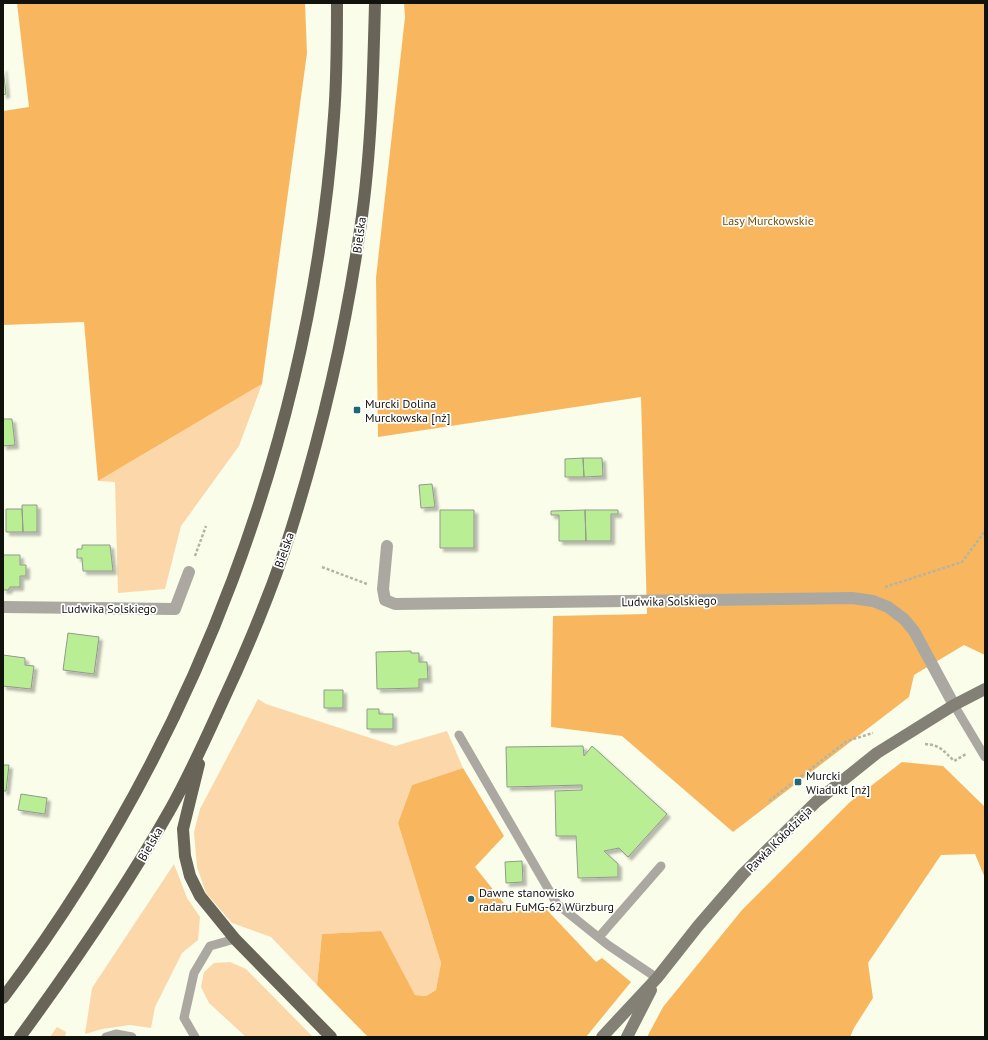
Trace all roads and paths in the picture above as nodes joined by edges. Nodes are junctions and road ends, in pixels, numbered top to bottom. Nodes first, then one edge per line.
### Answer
1 (337, 3) edge
2 (375, 3) edge
3 (206, 526) dead end
4 (985, 531) edge
5 (387, 546) dead end
6 (322, 567) dead end
7 (188, 572) joint
8 (366, 583) dead end
9 (881, 589) dead end
10 (3, 608) edge
11 (985, 689) edge
12 (954, 705) junction
13 (459, 735) dead end
14 (204, 744) junction
15 (985, 757) edge
16 (661, 866) dead end
17 (598, 937) junction
18 (235, 939) junction
19 (657, 978) junction
20 (3, 998) edge
21 (20, 1037) edge
22 (106, 1037) edge
23 (132, 1037) edge
24 (195, 1037) edge
25 (331, 1037) edge
26 (602, 1037) edge
27 (627, 1037) edge

1 - 20 main road
2 - 14 main road, Bielska
3 - 7 path
4 - 9 path
5 - 12 street, Ludwika Solskiego
6 - 8 path
7 - 10 street, Ludwika Solskiego
11 - 12 street, Pawła Kołodzieja
12 - 15 lane
12 - 19 street, Pawła Kołodzieja
13 - 17 lane
14 - 18 main road
14 - 21 main road, Bielska
16 - 17 lane
17 - 19 lane
18 - 24 lane
18 - 25 main road
19 - 26 street, Pawła Kołodzieja
19 - 27 street, Pawła Kołodzieja
22 - 23 lane

